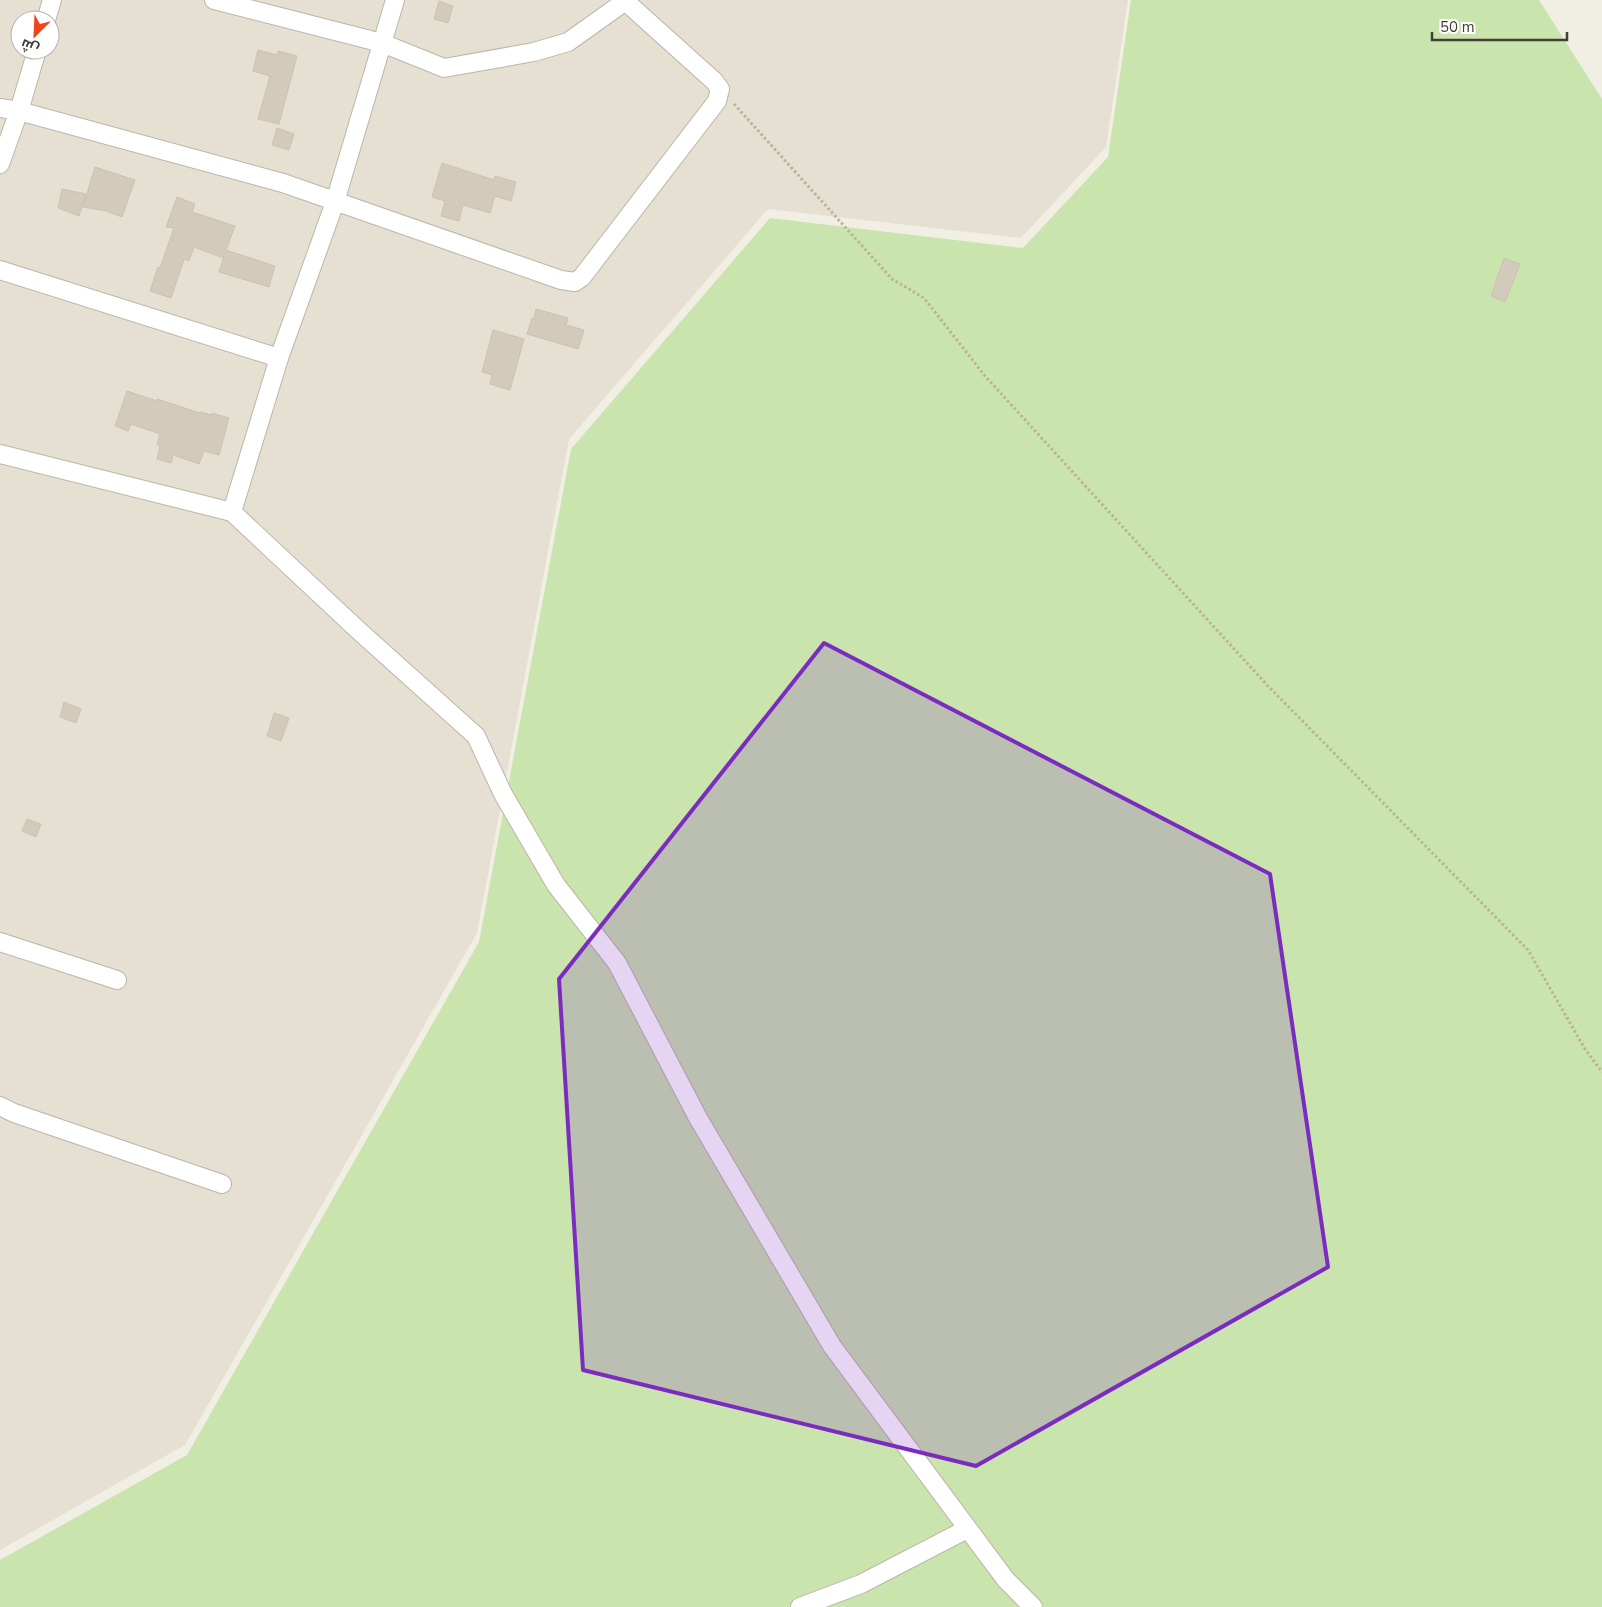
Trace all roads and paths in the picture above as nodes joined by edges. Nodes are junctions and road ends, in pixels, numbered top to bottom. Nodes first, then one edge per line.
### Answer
1 (214, 0) edge
2 (395, 0) edge
3 (625, 0) edge
4 (382, 43) junction
5 (34, 60) edge
6 (720, 89) junction
7 (0, 108) edge
8 (19, 111) junction
9 (0, 164) edge
10 (335, 202) junction
11 (0, 270) edge
12 (279, 358) junction
13 (0, 454) edge
14 (232, 512) junction
15 (0, 942) edge
16 (117, 980) dead end
17 (1602, 1072) edge
18 (0, 1106) edge
19 (222, 1184) dead end
20 (967, 1529) junction
21 (800, 1607) edge
22 (1033, 1607) edge

1 - 4 street
2 - 4 street
3 - 4 street
3 - 6 street
4 - 10 street
5 - 8 street
6 - 10 street
6 - 17 path
7 - 8 street
8 - 9 street
8 - 10 street
10 - 12 street
11 - 12 street
12 - 14 street
13 - 14 street
14 - 20 street
15 - 16 street
18 - 19 street
20 - 21 street
20 - 22 street

